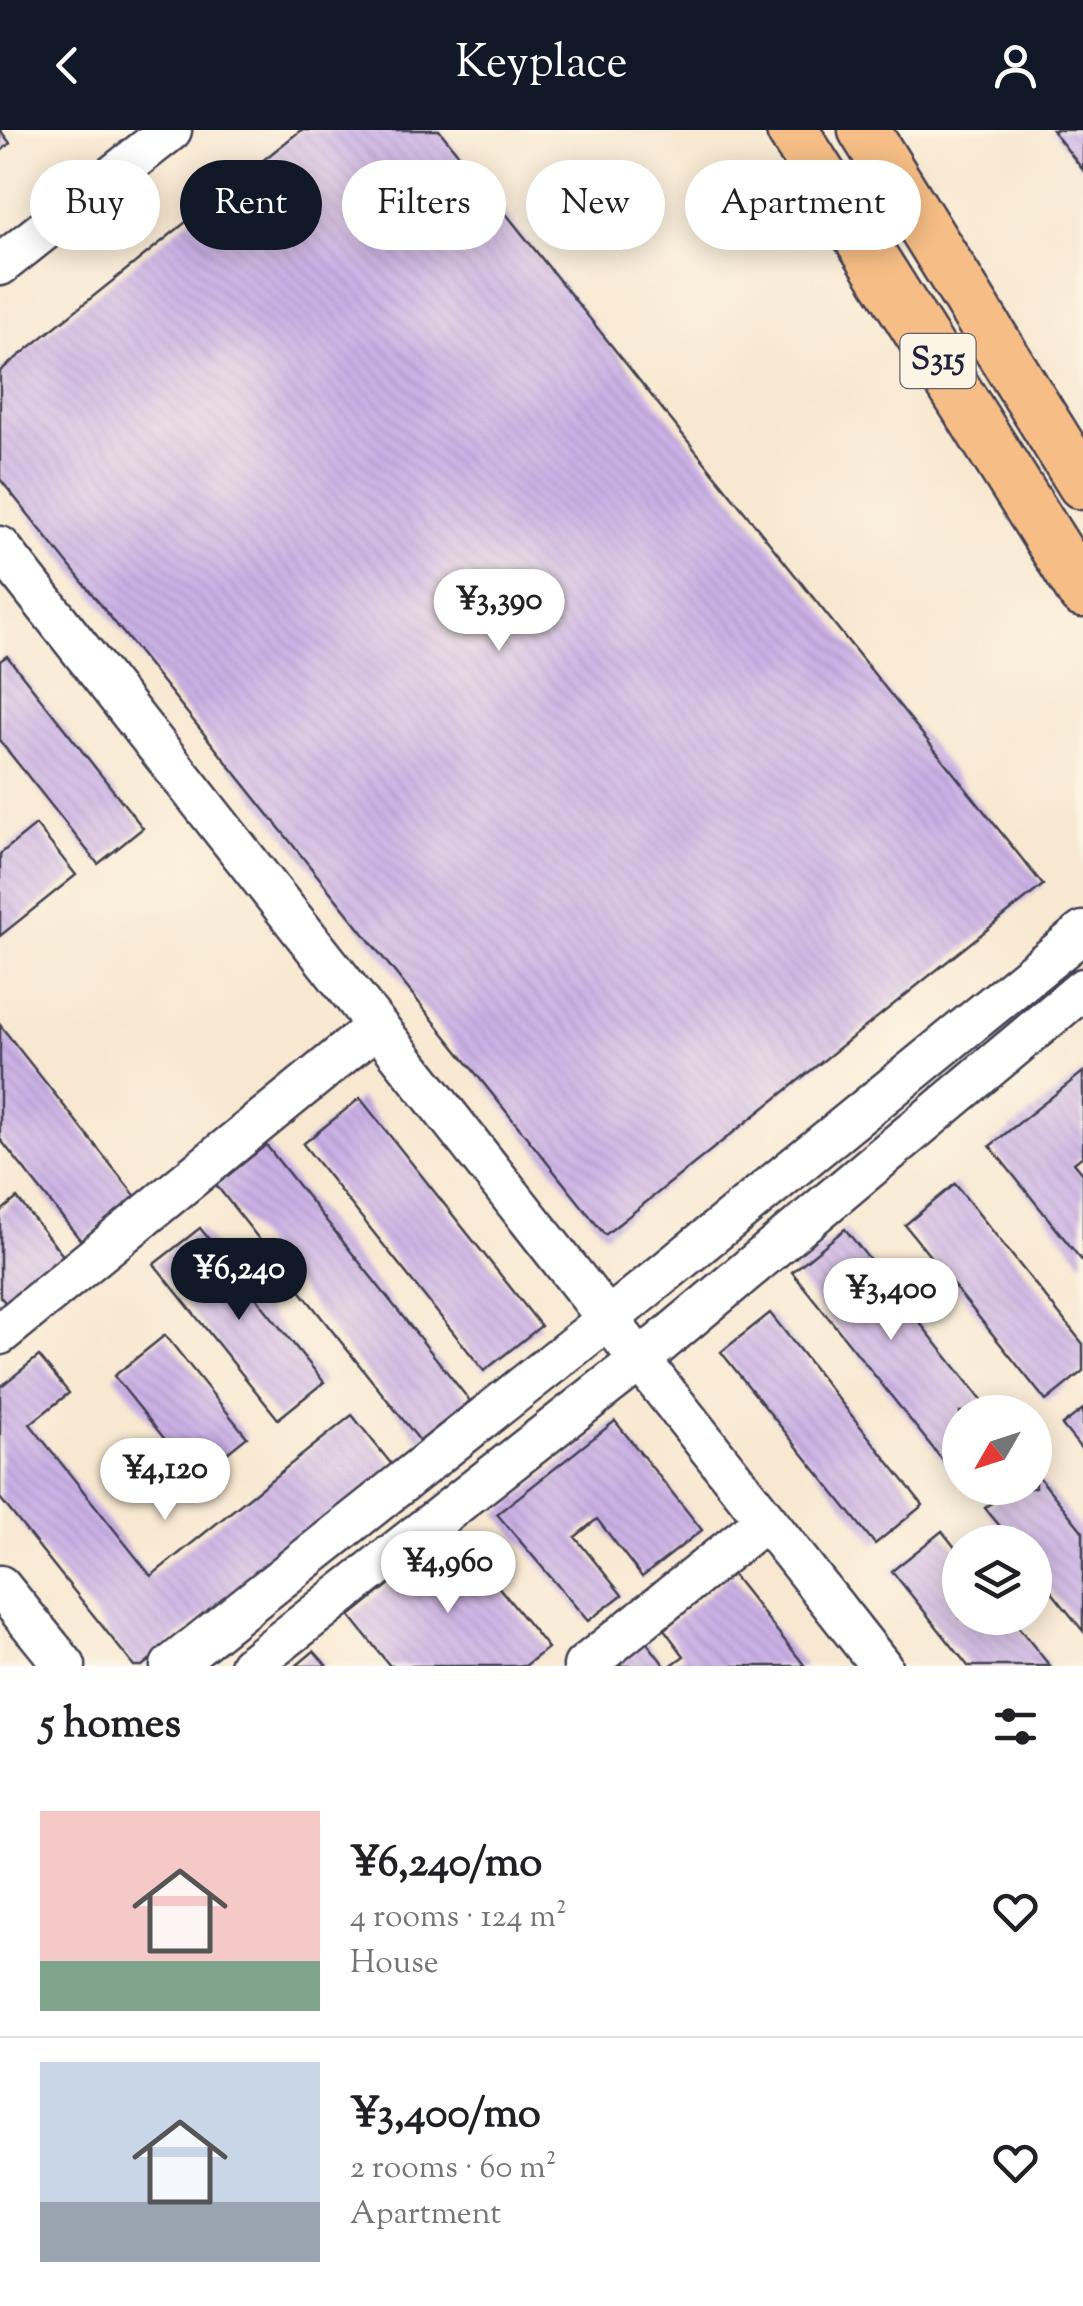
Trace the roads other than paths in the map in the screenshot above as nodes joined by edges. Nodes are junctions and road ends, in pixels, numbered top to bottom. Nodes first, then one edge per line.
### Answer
1 (171, 130) edge
2 (792, 130) edge
3 (864, 130) edge
4 (0, 265) edge
5 (1083, 484) edge
6 (0, 547) edge
7 (1083, 592) edge
8 (1083, 932) edge
9 (1083, 989) edge
10 (377, 1026) junction
11 (608, 1319) junction
12 (0, 1334) edge
13 (640, 1360) junction
14 (766, 1520) junction
15 (0, 1586) edge
16 (65, 1666) edge
17 (170, 1666) edge
18 (250, 1666) edge
19 (584, 1666) edge
20 (881, 1666) edge

1 - 4 street
2 - 7 main road, S315
3 - 5 main road, S315
6 - 10 street
8 - 11 street
9 - 13 street
10 - 11 street
10 - 12 street
11 - 13 street
11 - 17 street
13 - 14 street
13 - 18 street
14 - 19 street
14 - 20 street
15 - 16 street

